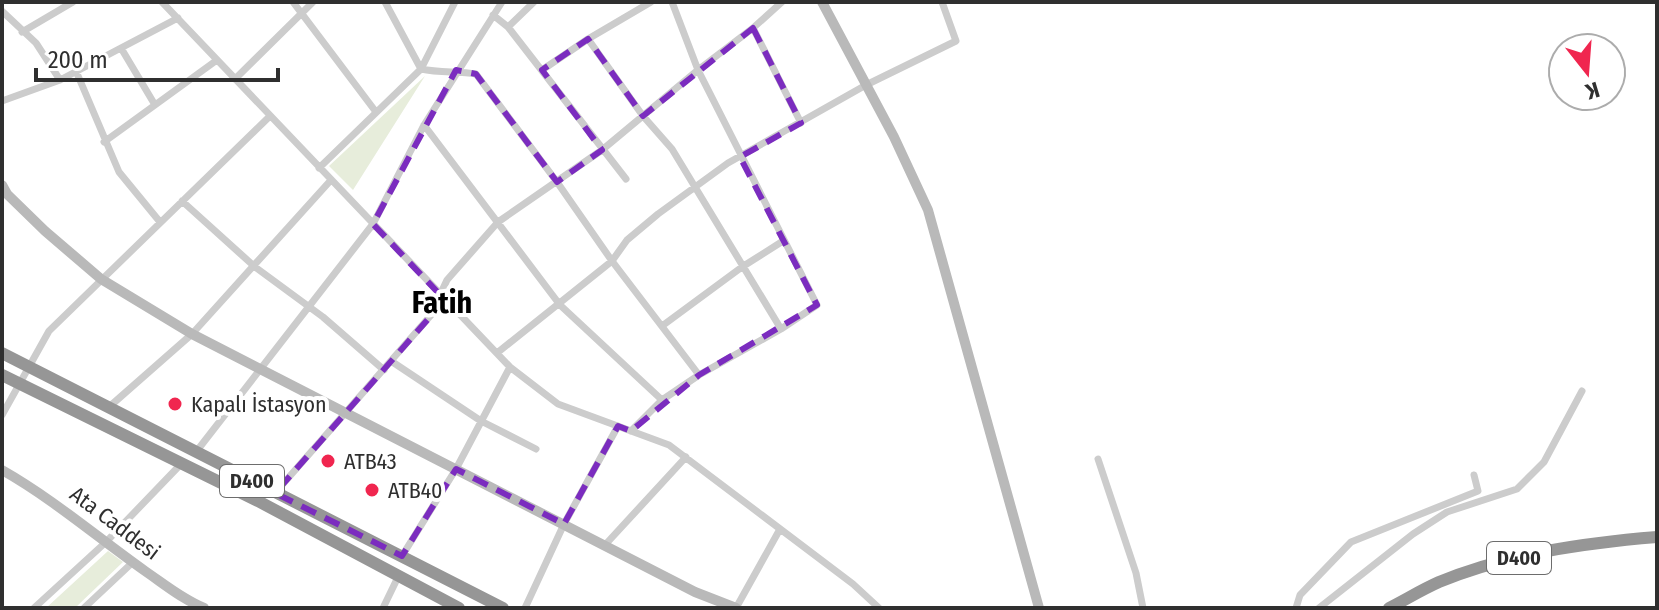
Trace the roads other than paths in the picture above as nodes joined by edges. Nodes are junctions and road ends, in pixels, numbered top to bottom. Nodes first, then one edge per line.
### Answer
1 (73, 2) edge
2 (162, 2) edge
3 (293, 2) edge
4 (313, 2) edge
5 (385, 2) edge
6 (455, 2) edge
7 (502, 2) edge
8 (534, 2) edge
9 (651, 2) edge
10 (672, 2) edge
11 (782, 2) edge
12 (822, 2) edge
13 (942, 2) edge
14 (2, 11) edge
15 (302, 12) junction
16 (493, 15) junction
17 (178, 18) junction
18 (508, 27) junction
19 (753, 28) junction
20 (22, 32) junction
21 (588, 39) junction
22 (121, 48) junction
23 (217, 60) junction
24 (421, 69) junction
25 (456, 70) junction
26 (542, 70) junction
27 (698, 70) junction
28 (76, 71) junction
29 (235, 79) junction
30 (60, 80) junction
31 (866, 85) junction
32 (2, 101) edge
33 (155, 105) junction
34 (376, 112) junction
35 (643, 116) junction
36 (269, 117) junction
37 (801, 123) junction
38 (424, 125) junction
39 (104, 142) junction
40 (602, 150) junction
41 (740, 157) junction
42 (319, 168) junction
43 (626, 179) dead end
44 (331, 180) junction
45 (557, 182) junction
46 (2, 185) edge
47 (695, 186) junction
48 (182, 201) junction
49 (160, 222) junction
50 (498, 222) junction
51 (373, 224) junction
52 (783, 241) junction
53 (612, 261) junction
54 (255, 267) junction
55 (742, 267) junction
56 (101, 279) junction
57 (440, 295) junction
58 (560, 305) junction
59 (309, 307) junction
60 (662, 326) junction
61 (781, 329) junction
62 (192, 334) junction
63 (2, 353) edge
64 (497, 353) junction
65 (391, 361) junction
66 (30, 367) junction
67 (510, 367) junction
68 (263, 368) junction
69 (384, 370) junction
70 (2, 375) edge
71 (699, 375) junction
72 (21, 384) junction
73 (1582, 391) dead end
74 (662, 400) junction
75 (109, 408) junction
76 (346, 412) junction
77 (2, 415) edge
78 (481, 421) junction
79 (618, 426) junction
80 (631, 431) junction
81 (536, 449) dead end
82 (196, 452) junction
83 (686, 457) junction
84 (1098, 459) dead end
85 (181, 464) junction
86 (456, 469) junction
87 (2, 470) edge
88 (1474, 475) dead end
89 (275, 493) junction
90 (564, 524) junction
91 (780, 529) junction
92 (1657, 537) edge
93 (106, 542) junction
94 (605, 545) junction
95 (402, 556) junction
96 (133, 562) junction
97 (398, 577) junction
98 (185, 605) edge
99 (34, 608) edge
100 (84, 608) edge
101 (204, 608) edge
102 (383, 608) edge
103 (459, 608) edge
104 (503, 608) edge
105 (525, 608) edge
106 (736, 608) edge
107 (879, 608) edge
108 (1039, 608) edge
109 (1143, 608) edge
110 (1296, 608) edge
111 (1319, 608) edge
112 (1389, 608) edge

1 - 20 street
2 - 17 street
3 - 15 street
4 - 15 street
5 - 24 street
6 - 24 street
7 - 16 street
8 - 18 street
9 - 21 street
10 - 27 street
11 - 19 street
12 - 31 street
13 - 31 street
14 - 20 street
15 - 29 street
15 - 34 street
16 - 18 street
16 - 25 street
17 - 22 street
17 - 23 street
18 - 26 street
19 - 27 street
19 - 37 street
20 - 30 street
21 - 26 street
21 - 35 street
22 - 28 street
22 - 33 street
23 - 29 street
23 - 33 street
24 - 25 street
24 - 34 street
25 - 38 street
25 - 45 street
26 - 40 street
27 - 35 street
27 - 41 street
28 - 30 street
28 - 39 street
29 - 36 street
30 - 32 street
31 - 37 street
31 - 108 street
33 - 39 street
34 - 42 street
35 - 40 street
35 - 47 street
36 - 42 street
36 - 48 street
37 - 41 street
38 - 50 street
38 - 51 street
39 - 49 street
40 - 43 street
40 - 45 street
41 - 47 street
41 - 52 street
42 - 44 street
44 - 51 street
44 - 54 street
45 - 50 street
45 - 53 street
46 - 56 street
47 - 53 street
47 - 55 street
48 - 49 street
48 - 54 street
49 - 56 street
50 - 57 street
50 - 58 street
51 - 57 street
51 - 59 street
52 - 55 street
52 - 61 street
53 - 58 street
53 - 60 street
54 - 59 street
54 - 62 street
55 - 60 street
55 - 61 street
56 - 62 street
56 - 66 street
57 - 64 street
57 - 65 street
58 - 64 street
58 - 74 street
59 - 68 street
59 - 69 street
60 - 71 street
61 - 71 street
62 - 68 street
62 - 75 street
63 - 66 highway, D400
64 - 67 street
65 - 69 street
65 - 78 street
66 - 72 street
66 - 75 highway, D400
67 - 78 street
67 - 79 street
68 - 76 street
68 - 82 street
69 - 76 street
70 - 72 highway, D400
71 - 74 street
72 - 77 street
72 - 85 highway, D400
73 - 111 street
74 - 80 street
75 - 82 highway, D400
76 - 86 street
76 - 89 street
78 - 81 street
78 - 86 street
79 - 80 street
79 - 90 street
80 - 83 street
82 - 89 highway, D400
83 - 91 street
83 - 94 street
84 - 109 street
85 - 93 street
85 - 97 highway, D400
86 - 90 street
86 - 95 street
87 - 93 street, Ata Caddesi
88 - 110 street
89 - 95 highway, D400
90 - 94 street
90 - 105 street
91 - 106 street
91 - 107 street
92 - 112 highway, D400
93 - 96 street, Ata Caddesi
93 - 99 street
94 - 106 street
95 - 104 highway, D400
96 - 98 street, Ata Caddesi
96 - 100 street
97 - 102 street
97 - 103 highway, D400
98 - 101 street, Ata Caddesi

